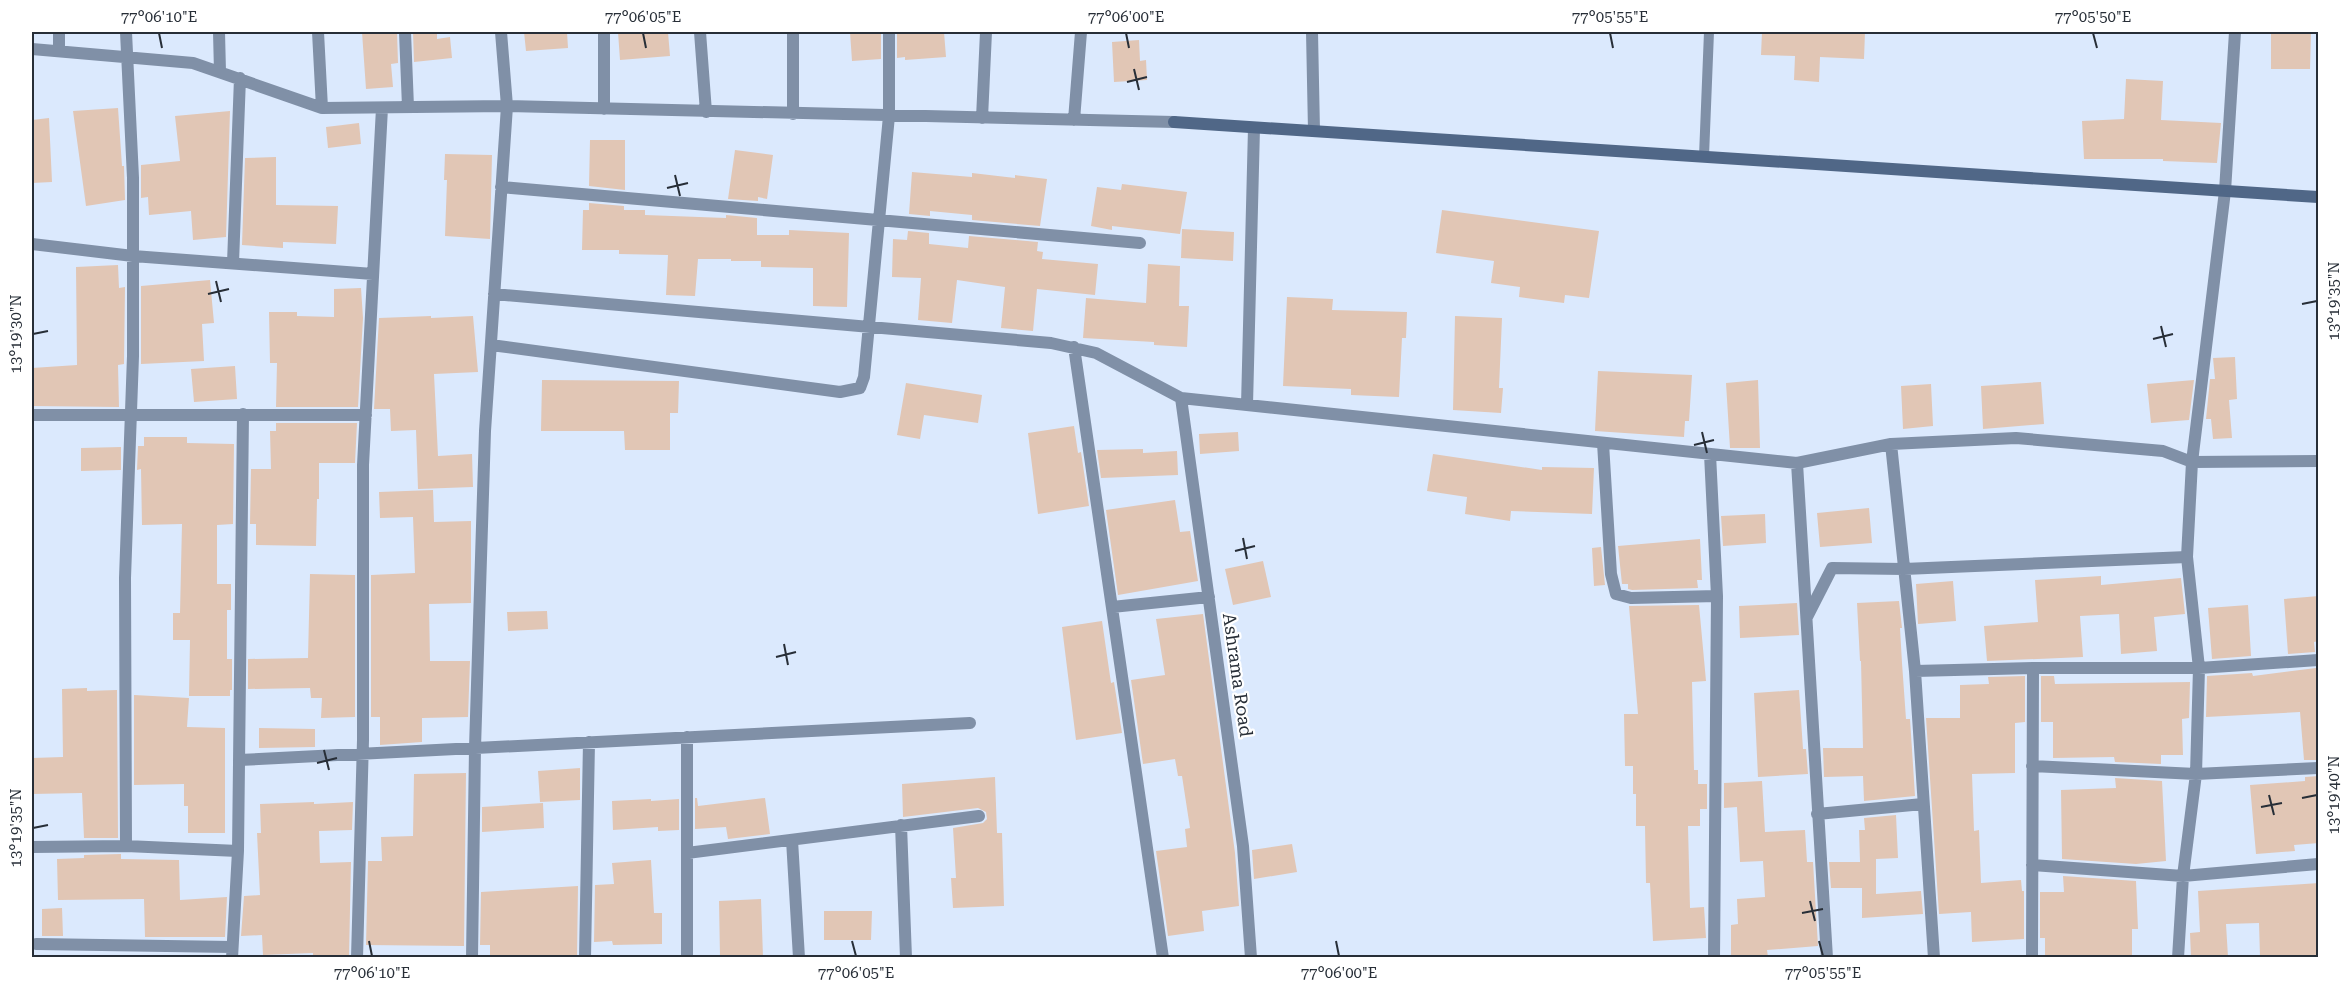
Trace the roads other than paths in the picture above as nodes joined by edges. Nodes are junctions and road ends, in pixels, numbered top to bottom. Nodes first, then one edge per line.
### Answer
1 (59, 32) edge
2 (126, 32) edge
3 (219, 32) edge
4 (318, 32) edge
5 (405, 32) edge
6 (501, 32) edge
7 (604, 32) edge
8 (700, 32) edge
9 (793, 32) edge
10 (889, 32) edge
11 (986, 32) edge
12 (1082, 32) edge
13 (1312, 32) edge
14 (1709, 32) edge
15 (2235, 32) edge
16 (32, 49) edge
17 (59, 51) junction
18 (126, 57) junction
19 (220, 72) junction
20 (240, 78) junction
21 (507, 106) junction
22 (408, 107) junction
23 (322, 108) junction
24 (382, 108) junction
25 (604, 109) junction
26 (705, 111) junction
27 (793, 114) junction
28 (889, 116) junction
29 (982, 118) junction
30 (1074, 120) junction
31 (1254, 128) junction
32 (1314, 131) junction
33 (1704, 156) junction
34 (501, 187) junction
35 (2225, 191) junction
36 (2319, 197) edge
37 (878, 221) junction
38 (1140, 243) dead end
39 (32, 244) edge
40 (133, 256) junction
41 (233, 263) junction
42 (373, 274) junction
43 (494, 294) junction
44 (869, 328) junction
45 (491, 345) junction
46 (1074, 347) junction
47 (1181, 398) junction
48 (1247, 405) junction
49 (130, 414) junction
50 (243, 414) junction
51 (32, 415) edge
52 (366, 415) junction
53 (1603, 442) junction
54 (1891, 444) junction
55 (1710, 454) junction
56 (2319, 461) edge
57 (2192, 462) junction
58 (1797, 463) junction
59 (2187, 557) junction
60 (1904, 569) junction
61 (1717, 596) junction
62 (1209, 597) junction
63 (1112, 607) junction
64 (1806, 619) junction
65 (2319, 660) edge
66 (2033, 668) junction
67 (2199, 668) junction
68 (1915, 671) junction
69 (970, 723) dead end
70 (687, 737) junction
71 (588, 742) junction
72 (475, 748) junction
73 (362, 754) junction
74 (239, 760) junction
75 (2032, 766) junction
76 (2319, 768) edge
77 (2196, 774) junction
78 (1923, 804) junction
79 (1817, 814) junction
80 (979, 816) dead end
81 (901, 825) junction
82 (792, 840) junction
83 (126, 846) junction
84 (32, 847) edge
85 (238, 851) junction
86 (687, 853) junction
87 (2319, 864) edge
88 (2032, 866) junction
89 (2183, 876) junction
90 (36, 944) dead end
91 (232, 952) edge
92 (357, 957) edge
93 (472, 957) edge
94 (585, 957) edge
95 (687, 957) edge
96 (799, 957) edge
97 (906, 957) edge
98 (1163, 957) edge
99 (1251, 957) edge
100 (1714, 957) edge
101 (1827, 957) edge
102 (1934, 957) edge
103 (2032, 957) edge
104 (2178, 957) edge

1 - 17 street
2 - 18 street
3 - 19 street
4 - 23 street
5 - 22 street
6 - 21 street
7 - 25 street
8 - 26 street
9 - 27 street
10 - 28 street
11 - 29 street
12 - 30 street
13 - 32 street
14 - 33 lane
15 - 35 street
16 - 17 street
17 - 18 street
18 - 19 street
18 - 40 street
19 - 20 street
20 - 23 street
20 - 41 street
21 - 22 street
21 - 25 street
21 - 34 street
22 - 24 street
23 - 24 street
24 - 42 street
25 - 26 street
26 - 27 street
27 - 28 street
28 - 29 street
28 - 37 street
29 - 30 street
30 - 31 street
31 - 32 street
31 - 48 street
32 - 33 street
33 - 35 street
34 - 37 street
34 - 43 street
35 - 36 street
35 - 57 street
37 - 38 street
37 - 44 street
39 - 40 street
40 - 41 street
40 - 49 street
41 - 42 street
42 - 52 street
43 - 44 street
43 - 45 street
44 - 45 street
44 - 46 street
45 - 72 street
46 - 47 street
46 - 63 street
47 - 48 street
47 - 62 street, Ashrama Road
48 - 53 street
49 - 50 street
49 - 51 street
49 - 83 street
50 - 52 street
50 - 74 street
52 - 73 street
53 - 55 street
53 - 61 street
54 - 57 street
54 - 58 street
54 - 60 street
55 - 58 street
55 - 61 street
56 - 57 street
57 - 59 street
58 - 64 street
59 - 60 street
59 - 67 street
60 - 64 street
60 - 68 street
61 - 100 street
62 - 63 street
62 - 99 street, Ashrama Road
63 - 98 street
64 - 79 street
65 - 67 street
66 - 67 street
66 - 68 street
66 - 75 street
67 - 77 street
68 - 78 street
69 - 70 street
70 - 71 street
70 - 86 street
71 - 72 street
71 - 94 street
72 - 73 street
72 - 93 street
73 - 74 street
73 - 92 street
74 - 85 street
75 - 77 street
75 - 88 street
76 - 77 street
77 - 89 street
78 - 79 street
78 - 102 street
79 - 101 street
80 - 81 street
81 - 82 street
81 - 97 street
82 - 86 street
82 - 96 street
83 - 84 street
83 - 85 street
85 - 91 street
86 - 95 street
87 - 89 street
88 - 89 street
88 - 103 street
89 - 104 street
90 - 91 street

